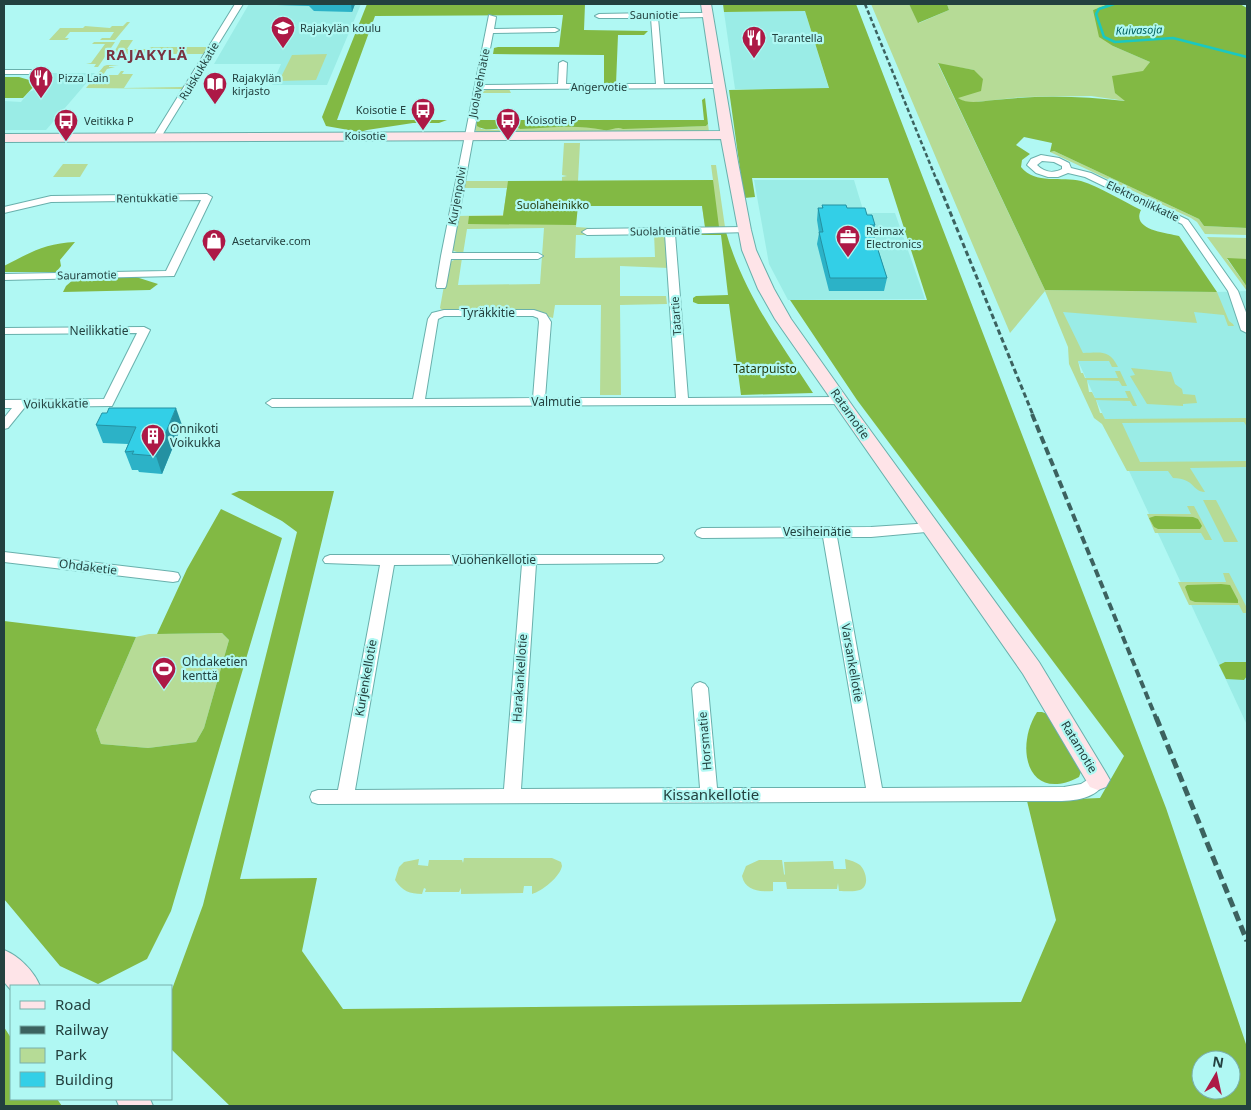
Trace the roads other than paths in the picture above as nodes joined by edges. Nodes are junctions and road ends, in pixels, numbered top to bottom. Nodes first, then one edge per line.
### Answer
1 (239, 4) edge
2 (707, 10) edge
3 (654, 15) junction
4 (599, 16) dead end
5 (492, 17) dead end
6 (555, 30) dead end
7 (490, 31) junction
8 (563, 63) dead end
9 (4, 72) edge
10 (39, 72) dead end
11 (660, 86) junction
12 (719, 86) junction
13 (478, 87) junction
14 (562, 87) junction
15 (727, 135) junction
16 (468, 136) junction
17 (157, 137) junction
18 (4, 138) edge
19 (1067, 170) dead end
20 (4, 210) edge
21 (744, 230) junction
22 (670, 231) junction
23 (587, 232) dead end
24 (446, 256) junction
25 (538, 256) dead end
26 (170, 274) joint
27 (4, 277) edge
28 (441, 286) dead end
29 (1247, 330) edge
30 (4, 331) edge
31 (682, 401) junction
32 (840, 401) junction
33 (418, 402) junction
34 (539, 402) junction
35 (108, 403) joint
36 (272, 403) dead end
37 (4, 404) edge
38 (22, 404) junction
39 (4, 425) edge
40 (932, 528) junction
41 (829, 532) junction
42 (702, 533) dead end
43 (4, 556) edge
44 (657, 558) dead end
45 (330, 560) dead end
46 (388, 560) junction
47 (529, 560) junction
48 (173, 577) dead end
49 (700, 688) dead end
50 (1098, 780) joint
51 (875, 794) junction
52 (709, 795) junction
53 (345, 796) junction
54 (512, 796) junction
55 (318, 797) dead end
56 (4, 963) edge
57 (25, 985) edge

1 - 17 street, Ruiskukkatie
2 - 3 street, Sauniotie
2 - 12 street, Ratamotie
3 - 4 street, Sauniotie
3 - 11 street
5 - 7 street, Juolavehnätie
6 - 7 street, Juolavehnätie
7 - 13 street, Juolavehnätie
8 - 14 street
9 - 10 street
11 - 12 street, Angervotie
11 - 14 street, Angervotie
12 - 15 street, Ratamotie
13 - 14 street, Angervotie
13 - 16 street, Juolavehnätie
15 - 16 street, Koisotie
15 - 21 street, Ratamotie
16 - 17 street, Koisotie
16 - 24 street, Kurjenpolvi
17 - 18 street, Koisotie
19 - 29 street, Elektroniikkatie
20 - 26 street, Rentukkatie
21 - 22 street, Suolaheinätie
21 - 32 street, Ratamotie
22 - 23 street, Suolaheinätie
22 - 31 street, Tatartie
24 - 25 street
24 - 28 street, Kurjenpolvi
26 - 27 street, Sauramotie
30 - 35 street, Neilikkatie
31 - 32 street, Valmutie
31 - 34 street, Valmutie
32 - 40 street, Ratamotie
33 - 34 street, Valmutie
33 - 34 street, Tyräkkitie
33 - 36 street, Valmutie
35 - 38 street, Voikukkatie
37 - 38 street, Voikukkatie
38 - 39 street
40 - 41 street, Vesiheinätie
40 - 50 street, Ratamotie
41 - 42 street, Vesiheinätie
41 - 51 street, Varsankellotie
43 - 48 street, Ohdaketie
44 - 47 street, Vuohenkellotie
45 - 46 street, Vuohenkellotie
46 - 47 street, Vuohenkellotie
46 - 53 street, Kurjenkellotie
47 - 54 street, Harakankellotie
49 - 52 street, Horsmatie
50 - 51 street, Kissankellotie
51 - 52 street, Kissankellotie
52 - 54 street, Kissankellotie
53 - 54 street, Kissankellotie
53 - 55 street, Kissankellotie
56 - 57 street

